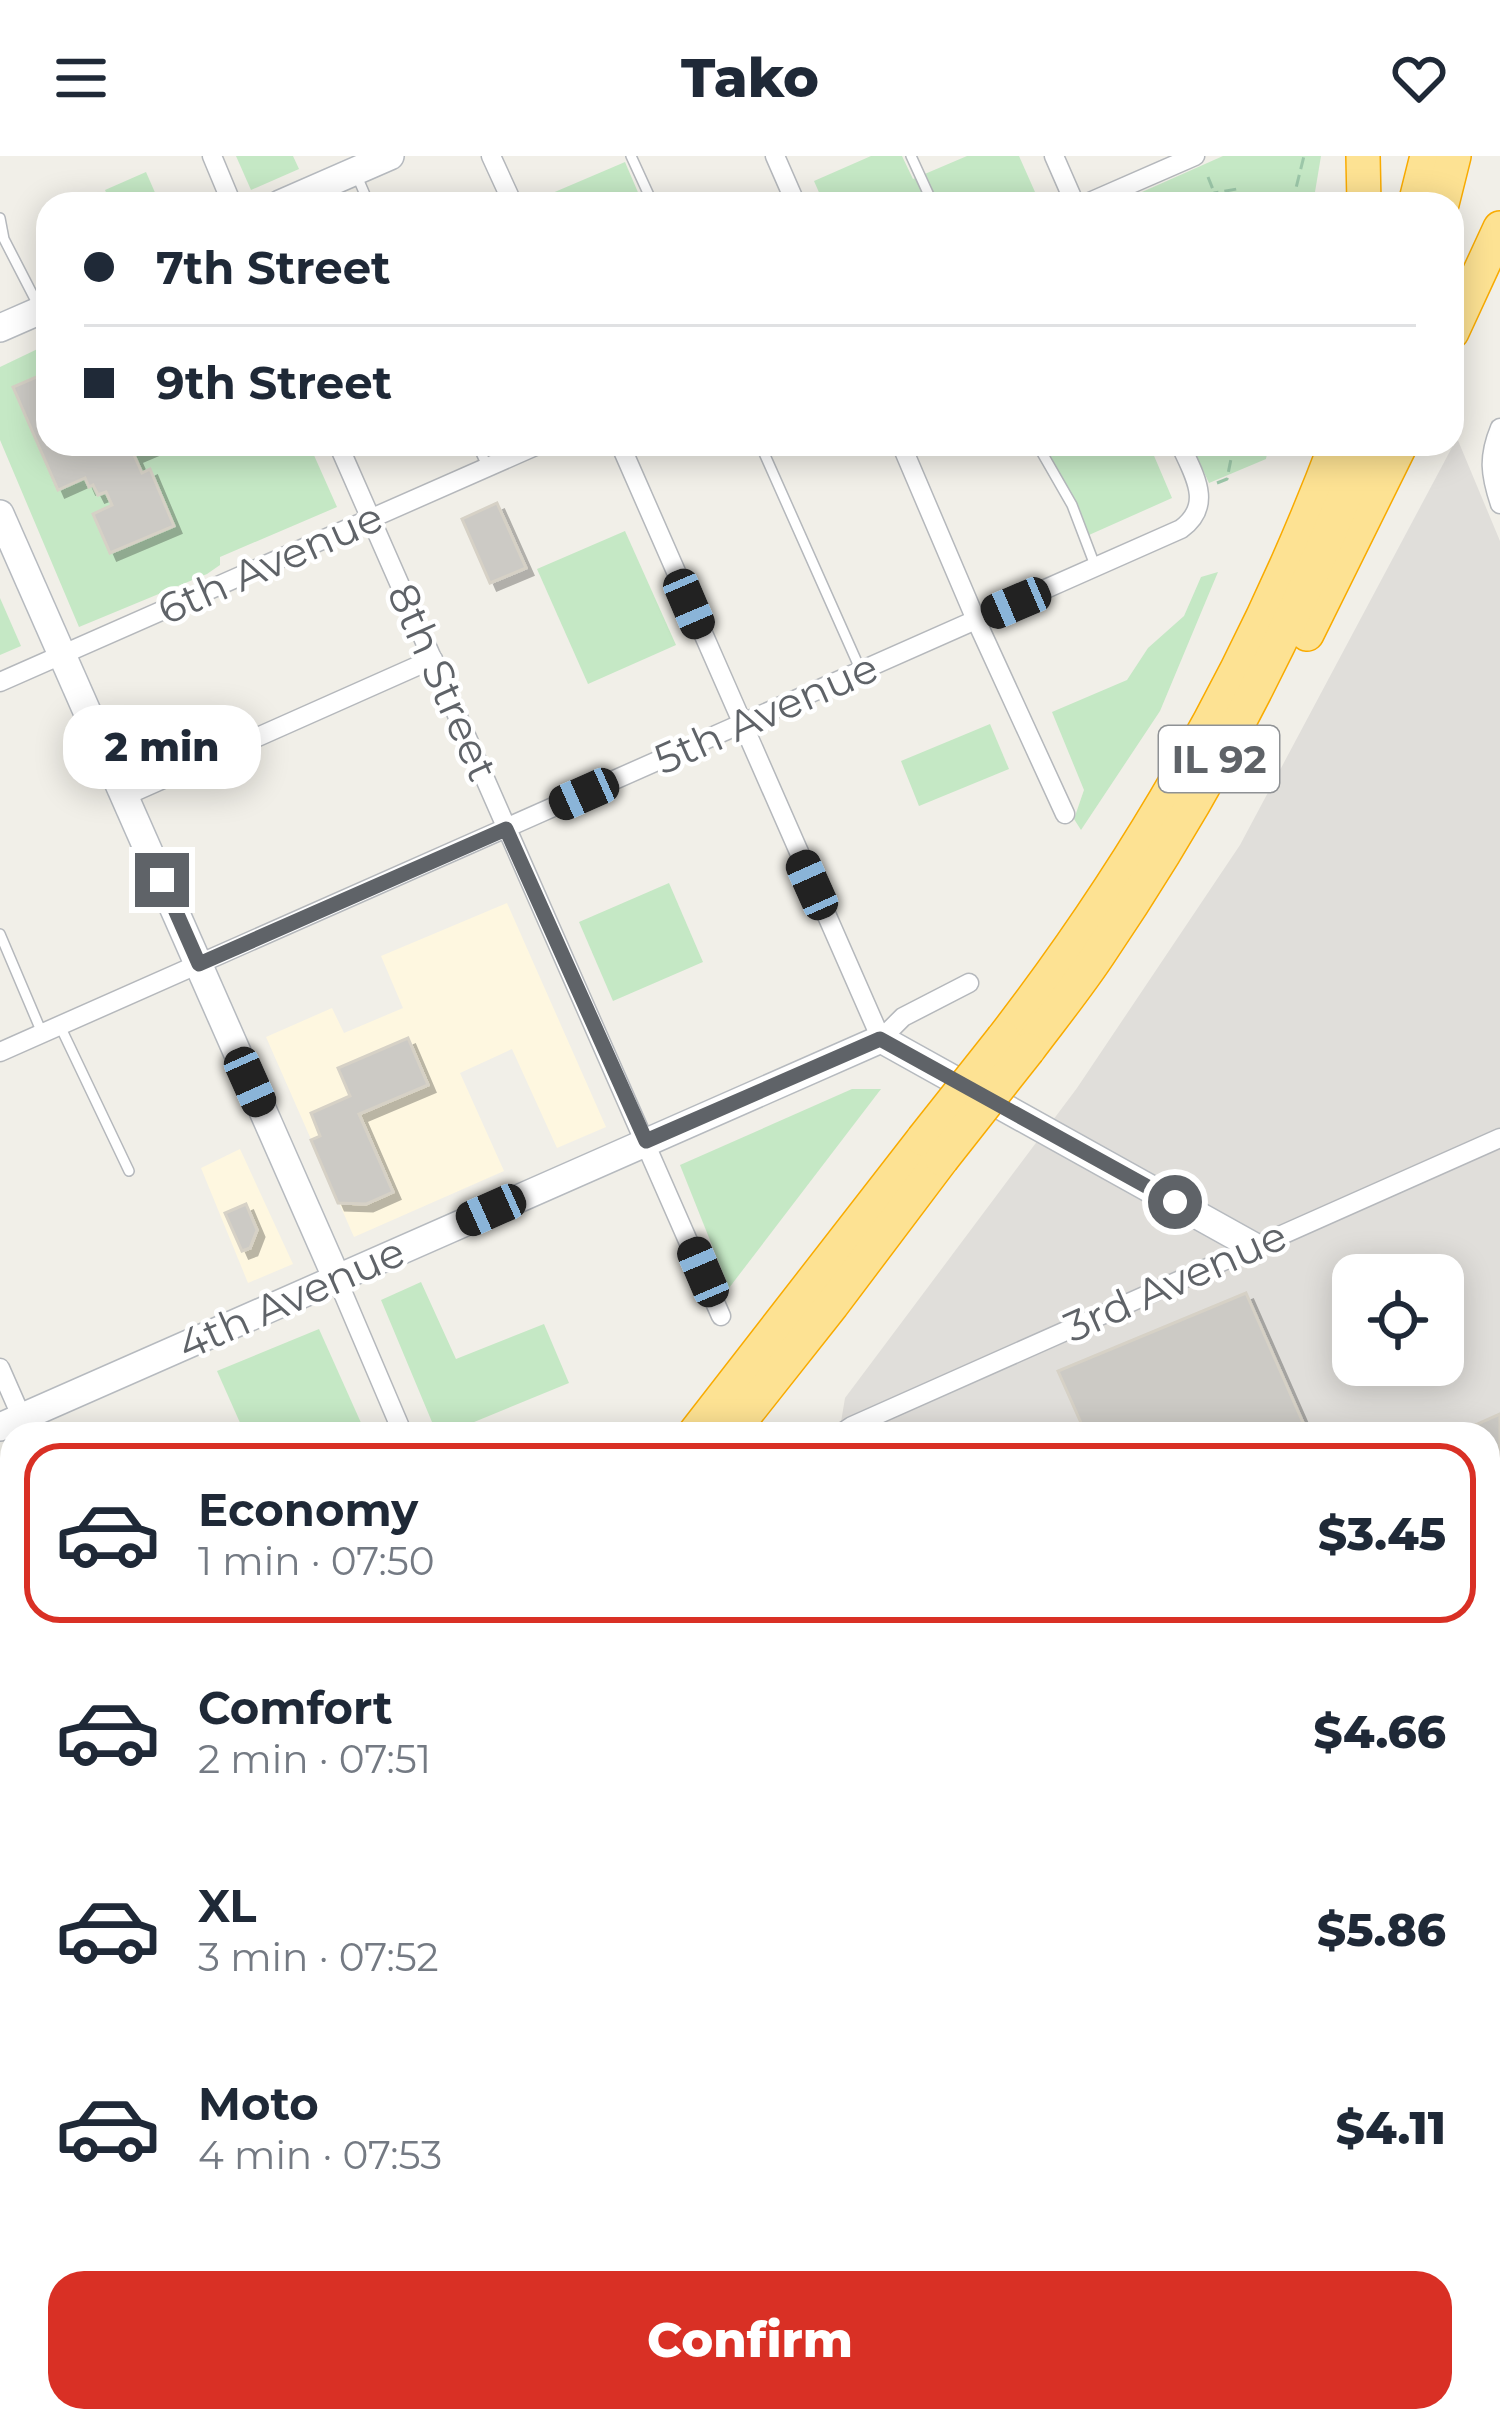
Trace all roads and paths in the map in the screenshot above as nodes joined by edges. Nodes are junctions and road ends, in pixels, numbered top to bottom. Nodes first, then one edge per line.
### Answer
1 (212, 156) edge
2 (390, 156) edge
3 (491, 156) edge
4 (631, 156) edge
5 (775, 156) edge
6 (911, 156) edge
7 (1054, 156) edge
8 (1195, 156) edge
9 (1304, 156) edge
10 (1363, 156) edge
11 (1427, 156) edge
12 (1454, 156) edge
13 (355, 171) junction
14 (1208, 177) dead end
15 (227, 192) edge
16 (307, 192) edge
17 (364, 192) edge
18 (508, 192) edge
19 (648, 192) edge
20 (791, 192) edge
21 (928, 192) edge
22 (1070, 192) edge
23 (1112, 192) edge
24 (1214, 192) edge
25 (1295, 192) edge
26 (1364, 192) edge
27 (1418, 192) edge
28 (1445, 192) edge
29 (0, 218) edge
30 (1500, 228) edge
31 (36, 294) edge
32 (1464, 306) edge
33 (36, 312) edge
34 (0, 328) edge
35 (1500, 428) edge
36 (343, 456) edge
37 (482, 456) edge
38 (514, 456) edge
39 (625, 456) edge
40 (765, 456) edge
41 (906, 456) edge
42 (1043, 456) edge
43 (1185, 456) edge
44 (1232, 456) edge
45 (1315, 456) edge
46 (1331, 456) edge
47 (1360, 456) edge
48 (1395, 456) edge
49 (488, 468) junction
50 (1198, 489) junction
51 (1500, 504) edge
52 (0, 514) edge
53 (371, 518) junction
54 (1096, 568) junction
55 (1273, 594) junction
56 (976, 620) junction
57 (62, 655) junction
58 (433, 659) junction
59 (861, 671) junction
60 (0, 682) edge
61 (741, 724) junction
62 (124, 796) junction
63 (1190, 810) junction
64 (1065, 814) dead end
65 (506, 829) junction
66 (0, 934) edge
67 (199, 964) junction
68 (969, 983) dead end
69 (51, 1029) junction
70 (880, 1039) junction
71 (1016, 1044) junction
72 (0, 1052) edge
73 (1500, 1138) edge
74 (646, 1141) junction
75 (933, 1149) junction
76 (129, 1172) dead end
77 (1253, 1246) junction
78 (337, 1279) junction
79 (722, 1316) dead end
80 (0, 1368) edge
81 (15, 1422) edge
82 (25, 1422) edge
83 (398, 1422) edge
84 (704, 1422) edge
85 (739, 1422) edge
86 (864, 1422) edge

1 - 15 street
2 - 13 street
3 - 18 street
4 - 19 lane
5 - 20 street
6 - 21 lane
7 - 22 street
8 - 23 street
9 - 25 path
10 - 26 highway
11 - 27 highway
12 - 28 highway
13 - 16 street
13 - 17 lane
14 - 24 path
29 - 31 lane
30 - 32 highway
33 - 34 street
35 - 51 street
36 - 53 street, 8th Street
37 - 49 lane
38 - 49 street, 6th Avenue
39 - 61 street
40 - 59 lane
41 - 56 street
42 - 54 lane
43 - 50 street
44 - 50 path
45 - 55 highway
46 - 55 highway, IL 92
47 - 63 highway, IL 92
48 - 63 highway
49 - 53 street, 6th Avenue
50 - 54 street, 5th Avenue
52 - 57 street
53 - 57 street, 6th Avenue
53 - 58 street, 8th Street
54 - 56 street, 5th Avenue
55 - 71 highway, IL 92
56 - 59 street, 5th Avenue
56 - 64 street
57 - 60 street, 6th Avenue
57 - 62 street
58 - 62 street
58 - 65 street, 8th Street
59 - 61 street, 5th Avenue
61 - 65 street, 5th Avenue
61 - 70 street
62 - 67 street
63 - 71 highway, IL 92
65 - 67 street, 5th Avenue
65 - 74 street, 8th Street
66 - 69 lane
67 - 69 street, 5th Avenue
67 - 78 street
68 - 70 street, 4th Avenue
69 - 72 street, 5th Avenue
69 - 76 lane
70 - 74 street, 4th Avenue
70 - 77 street
71 - 75 highway, IL 92, bridge
73 - 77 street, 3rd Avenue
74 - 78 street, 4th Avenue
74 - 79 street, 8th Street
75 - 84 highway, IL 92
75 - 85 highway, IL 92
77 - 86 street, 3rd Avenue
78 - 82 street, 4th Avenue
78 - 83 street
80 - 81 street

